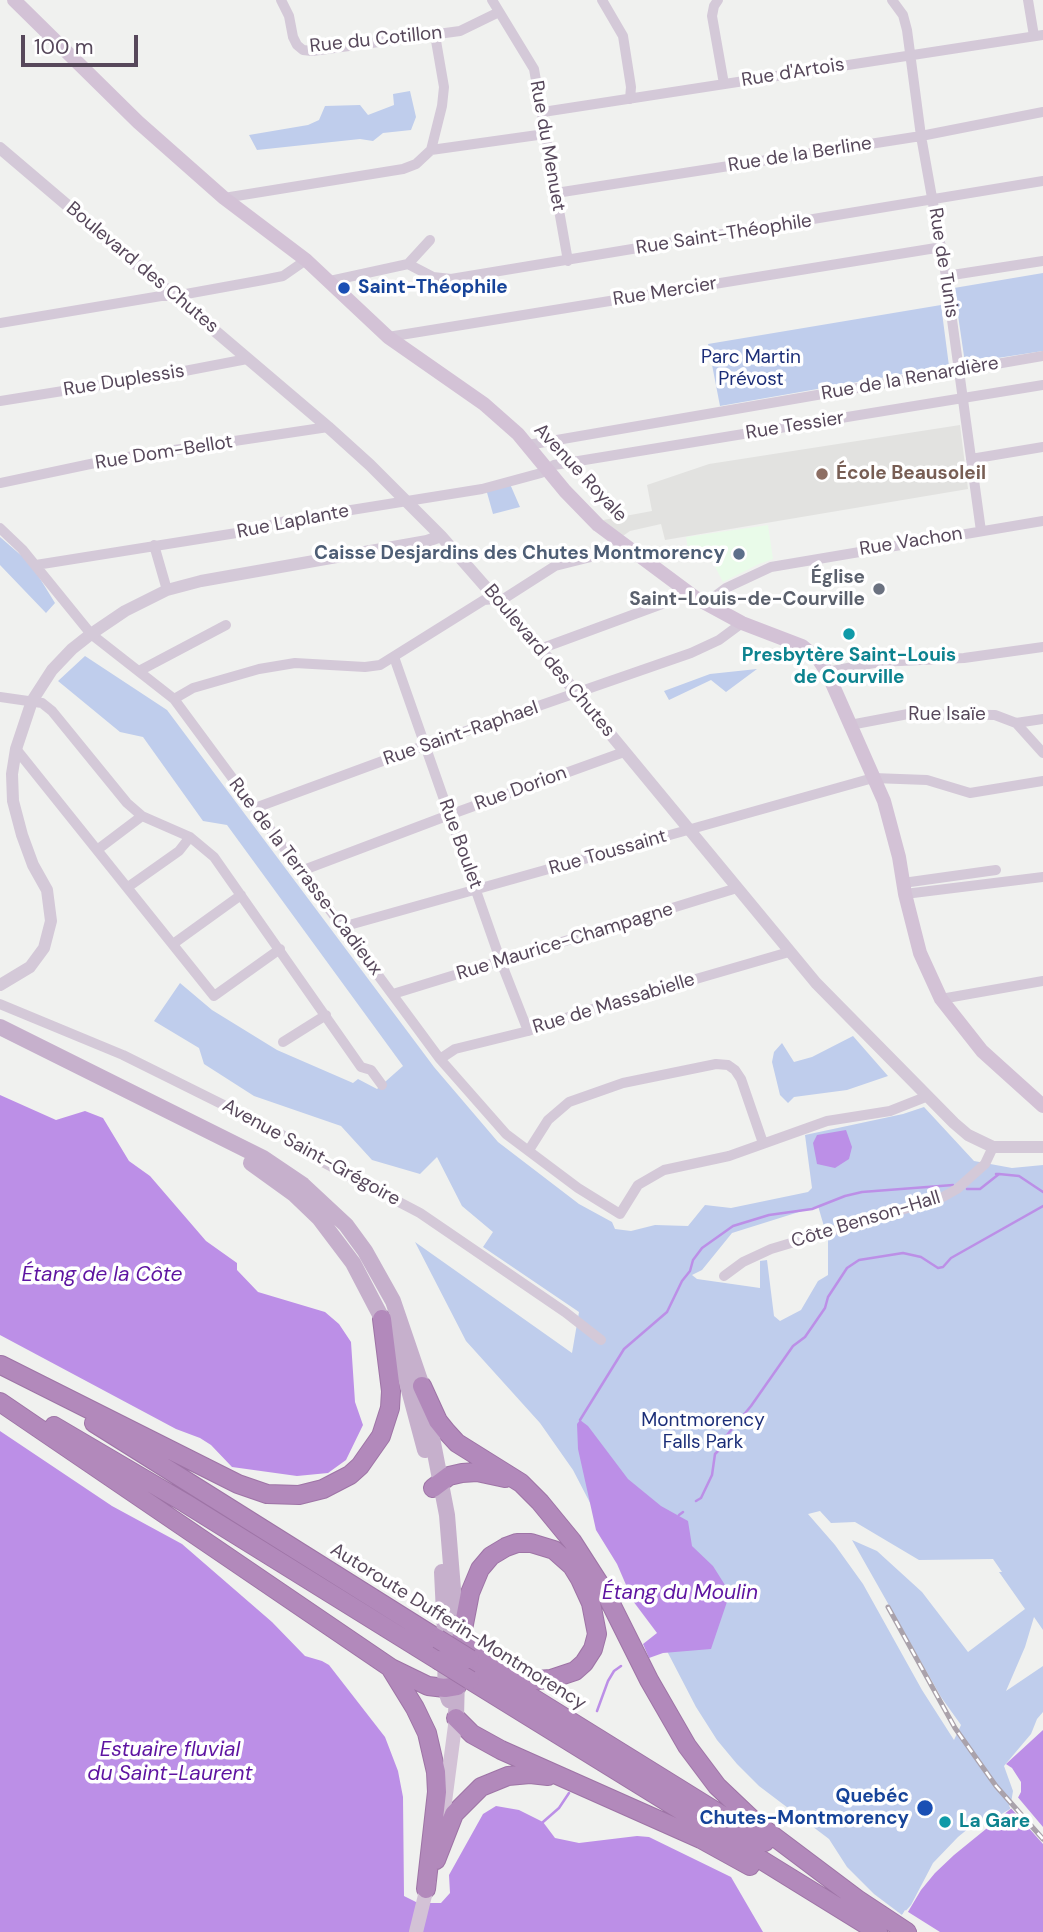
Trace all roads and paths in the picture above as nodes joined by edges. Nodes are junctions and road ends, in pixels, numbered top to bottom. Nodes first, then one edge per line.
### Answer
1 (14, 0) edge
2 (281, 0) edge
3 (492, 0) edge
4 (602, 0) edge
5 (718, 0) edge
6 (892, 0) edge
7 (1028, 0) edge
8 (499, 12) junction
9 (435, 35) junction
10 (1039, 35) edge
11 (910, 55) junction
12 (724, 84) junction
13 (630, 99) junction
14 (542, 112) junction
15 (1043, 112) edge
16 (545, 134) junction
17 (922, 136) junction
18 (0, 148) edge
19 (431, 150) junction
20 (1043, 181) edge
21 (556, 193) junction
22 (225, 198) junction
23 (934, 200) junction
24 (430, 240) dead end
25 (942, 247) junction
26 (306, 260) junction
27 (568, 261) junction
28 (1043, 261) edge
29 (408, 264) junction
30 (946, 276) junction
31 (330, 281) junction
32 (175, 296) junction
33 (0, 323) edge
34 (388, 337) junction
35 (1043, 356) edge
36 (247, 359) junction
37 (959, 370) junction
38 (1043, 385) edge
39 (962, 398) junction
40 (0, 401) edge
41 (328, 427) junction
42 (528, 445) junction
43 (1043, 447) edge
44 (971, 458) junction
45 (548, 468) junction
46 (0, 483) edge
47 (406, 501) junction
48 (1043, 521) edge
49 (0, 528) edge
50 (981, 531) junction
51 (441, 536) junction
52 (154, 545) junction
53 (624, 546) junction
54 (36, 565) junction
55 (167, 590) junction
56 (688, 593) junction
57 (497, 599) junction
58 (706, 603) junction
59 (742, 623) junction
60 (226, 625) dead end
61 (91, 634) junction
62 (1043, 647) edge
63 (540, 649) junction
64 (394, 657) junction
65 (139, 671) junction
66 (827, 672) junction
67 (577, 694) junction
68 (0, 697) edge
69 (174, 699) junction
70 (32, 701) junction
71 (1043, 719) edge
72 (1016, 723) junction
73 (850, 725) junction
74 (426, 745) junction
75 (16, 749) junction
76 (624, 752) junction
77 (1043, 753) edge
78 (873, 778) junction
79 (1043, 781) edge
80 (255, 808) junction
81 (449, 815) junction
82 (142, 816) junction
83 (688, 829) junction
84 (190, 837) junction
85 (97, 850) junction
86 (996, 870) dead end
87 (301, 871) junction
88 (1043, 877) edge
89 (128, 887) junction
90 (737, 888) junction
91 (904, 889) junction
92 (477, 890) junction
93 (241, 894) junction
94 (342, 927) junction
95 (173, 944) junction
96 (280, 949) junction
97 (789, 952) junction
98 (501, 962) junction
99 (1043, 981) edge
100 (0, 985) edge
101 (393, 994) junction
102 (942, 999) junction
103 (0, 1004) edge
104 (326, 1015) junction
105 (0, 1027) edge
106 (528, 1031) junction
107 (283, 1042) dead end
108 (440, 1059) junction
109 (382, 1085) dead end
110 (928, 1096) junction
111 (1041, 1099) edge
112 (197, 1127) junction
113 (763, 1143) junction
114 (993, 1147) junction
115 (1043, 1147) edge
116 (529, 1150) junction
117 (724, 1276) dead end
118 (382, 1319) junction
119 (601, 1340) dead end
120 (0, 1365) edge
121 (422, 1386) junction
122 (0, 1394) edge
123 (0, 1402) edge
124 (521, 1483) junction
125 (437, 1484) junction
126 (466, 1653) junction
127 (391, 1668) junction
128 (457, 1684) junction
129 (456, 1718) junction
130 (580, 1784) junction
131 (426, 1889) junction
132 (857, 1899) junction
133 (888, 1930) edge
134 (416, 1932) edge

1 - 22 main road, Avenue Royale
2 - 9 street, Rue du Cotillon
3 - 8 street, Rue du Menuet
4 - 13 street
5 - 12 street
6 - 11 street, Rue de Tunis
7 - 10 street
8 - 9 street, Rue du Cotillon
8 - 14 street, Rue du Menuet
9 - 19 street
10 - 11 street, Rue d'Artois
11 - 12 street, Rue d'Artois
11 - 17 street, Rue de Tunis
12 - 13 street, Rue d'Artois
13 - 14 street, Rue d'Artois
14 - 16 street, Rue du Menuet
15 - 17 street, Rue de la Berline
16 - 19 street
16 - 21 street, Rue du Menuet
17 - 21 street, Rue de la Berline
17 - 23 street, Rue de Tunis
18 - 32 street, Boulevard des Chutes
19 - 22 street
20 - 23 street, Rue Saint-Théophile
21 - 27 street, Rue du Menuet
22 - 26 main road, Avenue Royale
23 - 25 street, Rue de Tunis
23 - 27 street, Rue Saint-Théophile
24 - 29 street
25 - 30 street, Rue de Tunis
25 - 34 street, Rue Mercier
26 - 31 main road, Avenue Royale
26 - 32 street
27 - 29 street, Rue Saint-Théophile
28 - 30 street
29 - 31 street
30 - 37 street, Rue de Tunis
31 - 34 main road, Avenue Royale
32 - 33 street
32 - 36 street, Boulevard des Chutes
34 - 42 main road, Avenue Royale
35 - 37 street, Rue de la Renardière
36 - 40 street, Rue Duplessis
36 - 41 street, Boulevard des Chutes
37 - 39 street, Rue de Tunis
37 - 42 street, Rue de la Renardière
38 - 39 street, Rue Tessier
39 - 44 street, Rue de Tunis
39 - 45 street, Rue Tessier
41 - 46 street, Rue Dom-Bellot
41 - 47 street, Boulevard des Chutes
42 - 45 main road, Avenue Royale
43 - 44 street
44 - 50 street, Rue de Tunis
45 - 47 street, Rue Laplante
45 - 53 main road, Avenue Royale
47 - 51 street, Boulevard des Chutes
47 - 52 street, Rue Laplante
48 - 50 street, Rue Vachon
49 - 54 street, Rue de la Terrasse-Cadieux
50 - 58 street, Rue Vachon
51 - 55 street
51 - 57 street, Boulevard des Chutes
52 - 54 street, Rue Laplante
52 - 55 street
53 - 56 main road, Avenue Royale
53 - 57 street
54 - 61 street, Rue de la Terrasse-Cadieux
55 - 61 street
56 - 58 main road, Avenue Royale
56 - 63 street
57 - 63 street, Boulevard des Chutes
57 - 64 street
58 - 59 main road, Avenue Royale
59 - 66 main road, Avenue Royale
59 - 67 street, Rue Saint-Raphael
60 - 65 street
61 - 65 street, Rue de la Terrasse-Cadieux
61 - 70 street
62 - 66 street
63 - 67 street, Boulevard des Chutes
64 - 69 street
64 - 74 street, Rue Boulet
65 - 69 street, Rue de la Terrasse-Cadieux
66 - 73 main road, Avenue Royale
67 - 74 street, Rue Saint-Raphael
67 - 76 street, Boulevard des Chutes
68 - 70 street
69 - 80 street, Rue de la Terrasse-Cadieux
70 - 75 street
70 - 82 street
71 - 72 street, Rue Isaïe
72 - 73 street, Rue Isaïe
72 - 77 street
73 - 78 main road, Avenue Royale
74 - 80 street, Rue Saint-Raphael
74 - 81 street, Rue Boulet
75 - 85 street
75 - 100 street
76 - 81 street, Rue Dorion
76 - 83 street, Boulevard des Chutes
78 - 79 street, Rue Toussaint
78 - 83 street, Rue Toussaint
78 - 91 main road, Avenue Royale
80 - 87 street, Rue de la Terrasse-Cadieux
81 - 87 street, Rue Dorion
81 - 92 street, Rue Boulet
82 - 84 street
82 - 85 street
83 - 90 street, Boulevard des Chutes
83 - 92 street, Rue Toussaint
84 - 89 street
84 - 93 street
85 - 89 street
86 - 91 street
87 - 94 street, Rue de la Terrasse-Cadieux
88 - 91 street
89 - 95 street
90 - 97 street, Boulevard des Chutes
90 - 98 street, Rue Maurice-Champagne
91 - 102 main road, Avenue Royale
92 - 94 street, Rue Toussaint
92 - 98 street, Rue Boulet
93 - 95 street
93 - 96 street
94 - 101 street, Rue de la Terrasse-Cadieux
95 - 96 street
96 - 104 street
97 - 106 street, Rue de Massabielle
97 - 110 street, Boulevard des Chutes
98 - 101 street, Rue Maurice-Champagne
98 - 106 street, Rue Boulet
99 - 102 street
101 - 108 street, Rue de la Terrasse-Cadieux
102 - 111 main road, Avenue Royale
103 - 119 street, Avenue Saint-Grégoire
104 - 107 street
104 - 109 street
105 - 112 main road
106 - 108 street, Rue de Massabielle
108 - 116 street, Rue de la Terrasse-Cadieux
110 - 113 street
110 - 114 street, Boulevard des Chutes
112 - 118 main road
112 - 121 main road
113 - 116 street, Rue de la Terrasse-Cadieux
113 - 116 street
114 - 115 street, Boulevard des Chutes
114 - 117 street, Côte Benson-Hall
118 - 120 highway
118 - 125 main road
120 - 126 highway
121 - 124 highway
121 - 125 main road
122 - 128 highway, Autoroute Dufferin-Montmorency, bridge
123 - 127 highway
124 - 125 highway
124 - 132 highway
125 - 126 main road
125 - 128 main road
126 - 126 highway
126 - 128 main road
126 - 132 highway, Autoroute Dufferin-Montmorency
127 - 128 highway
127 - 131 highway
128 - 129 main road
128 - 133 highway, Autoroute Dufferin-Montmorency
129 - 130 highway
129 - 131 main road
130 - 131 highway
130 - 133 highway
131 - 134 main road
132 - 133 highway, Autoroute Dufferin-Montmorency

